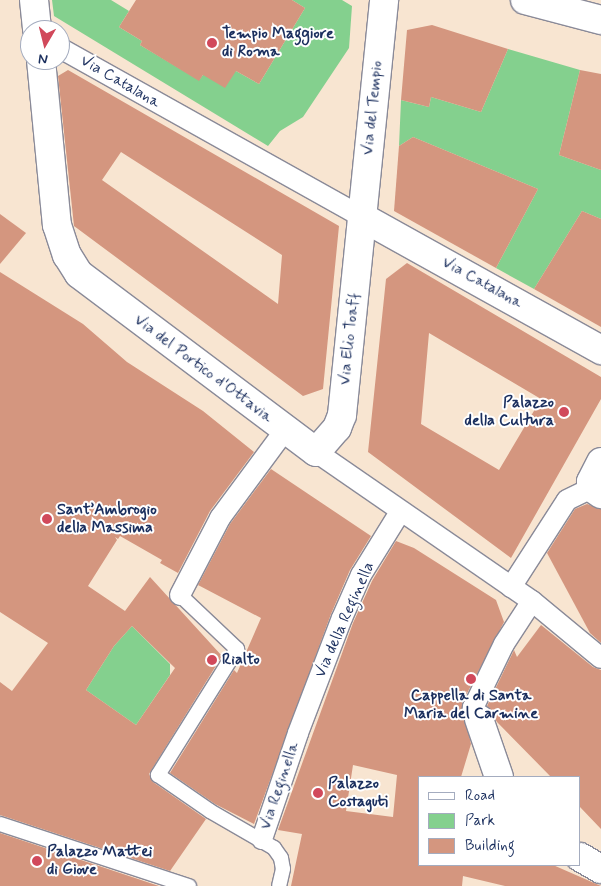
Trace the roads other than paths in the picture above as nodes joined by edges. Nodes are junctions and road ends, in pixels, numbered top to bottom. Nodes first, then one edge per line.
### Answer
1 (34, 0) edge
2 (384, 0) edge
3 (525, 0) edge
4 (36, 20) edge
5 (601, 20) edge
6 (70, 54) edge
7 (42, 70) edge
8 (362, 217) junction
9 (601, 350) edge
10 (285, 430) junction
11 (316, 452) junction
12 (601, 462) edge
13 (597, 491) edge
14 (400, 512) junction
15 (511, 587) junction
16 (180, 594) joint
17 (532, 601) junction
18 (601, 658) edge
19 (479, 719) joint
20 (298, 733) joint
21 (499, 776) edge
22 (0, 824) edge
23 (262, 839) junction
24 (581, 858) edge
25 (601, 869) edge
26 (189, 886) edge
27 (279, 886) edge

1 - 4 street
2 - 8 street, Via del Tempio
3 - 5 street
6 - 8 street, Via Catalana
7 - 10 street, Via del Portico d'Ottavia
8 - 9 street, Via Catalana
8 - 11 street, Via Elio Toaff
10 - 11 street, Via del Portico d'Ottavia
10 - 16 street
11 - 14 street, Via del Portico d'Ottavia
12 - 13 street
13 - 15 street
14 - 15 street, Via del Portico d'Ottavia
14 - 20 street, Via della Reginella
15 - 17 street, Via del Portico d'Ottavia
16 - 23 lane
17 - 18 street, Via del Portico d'Ottavia
17 - 19 street
19 - 21 street
20 - 23 street, Via Reginella
22 - 26 lane
23 - 27 lane
24 - 25 street

